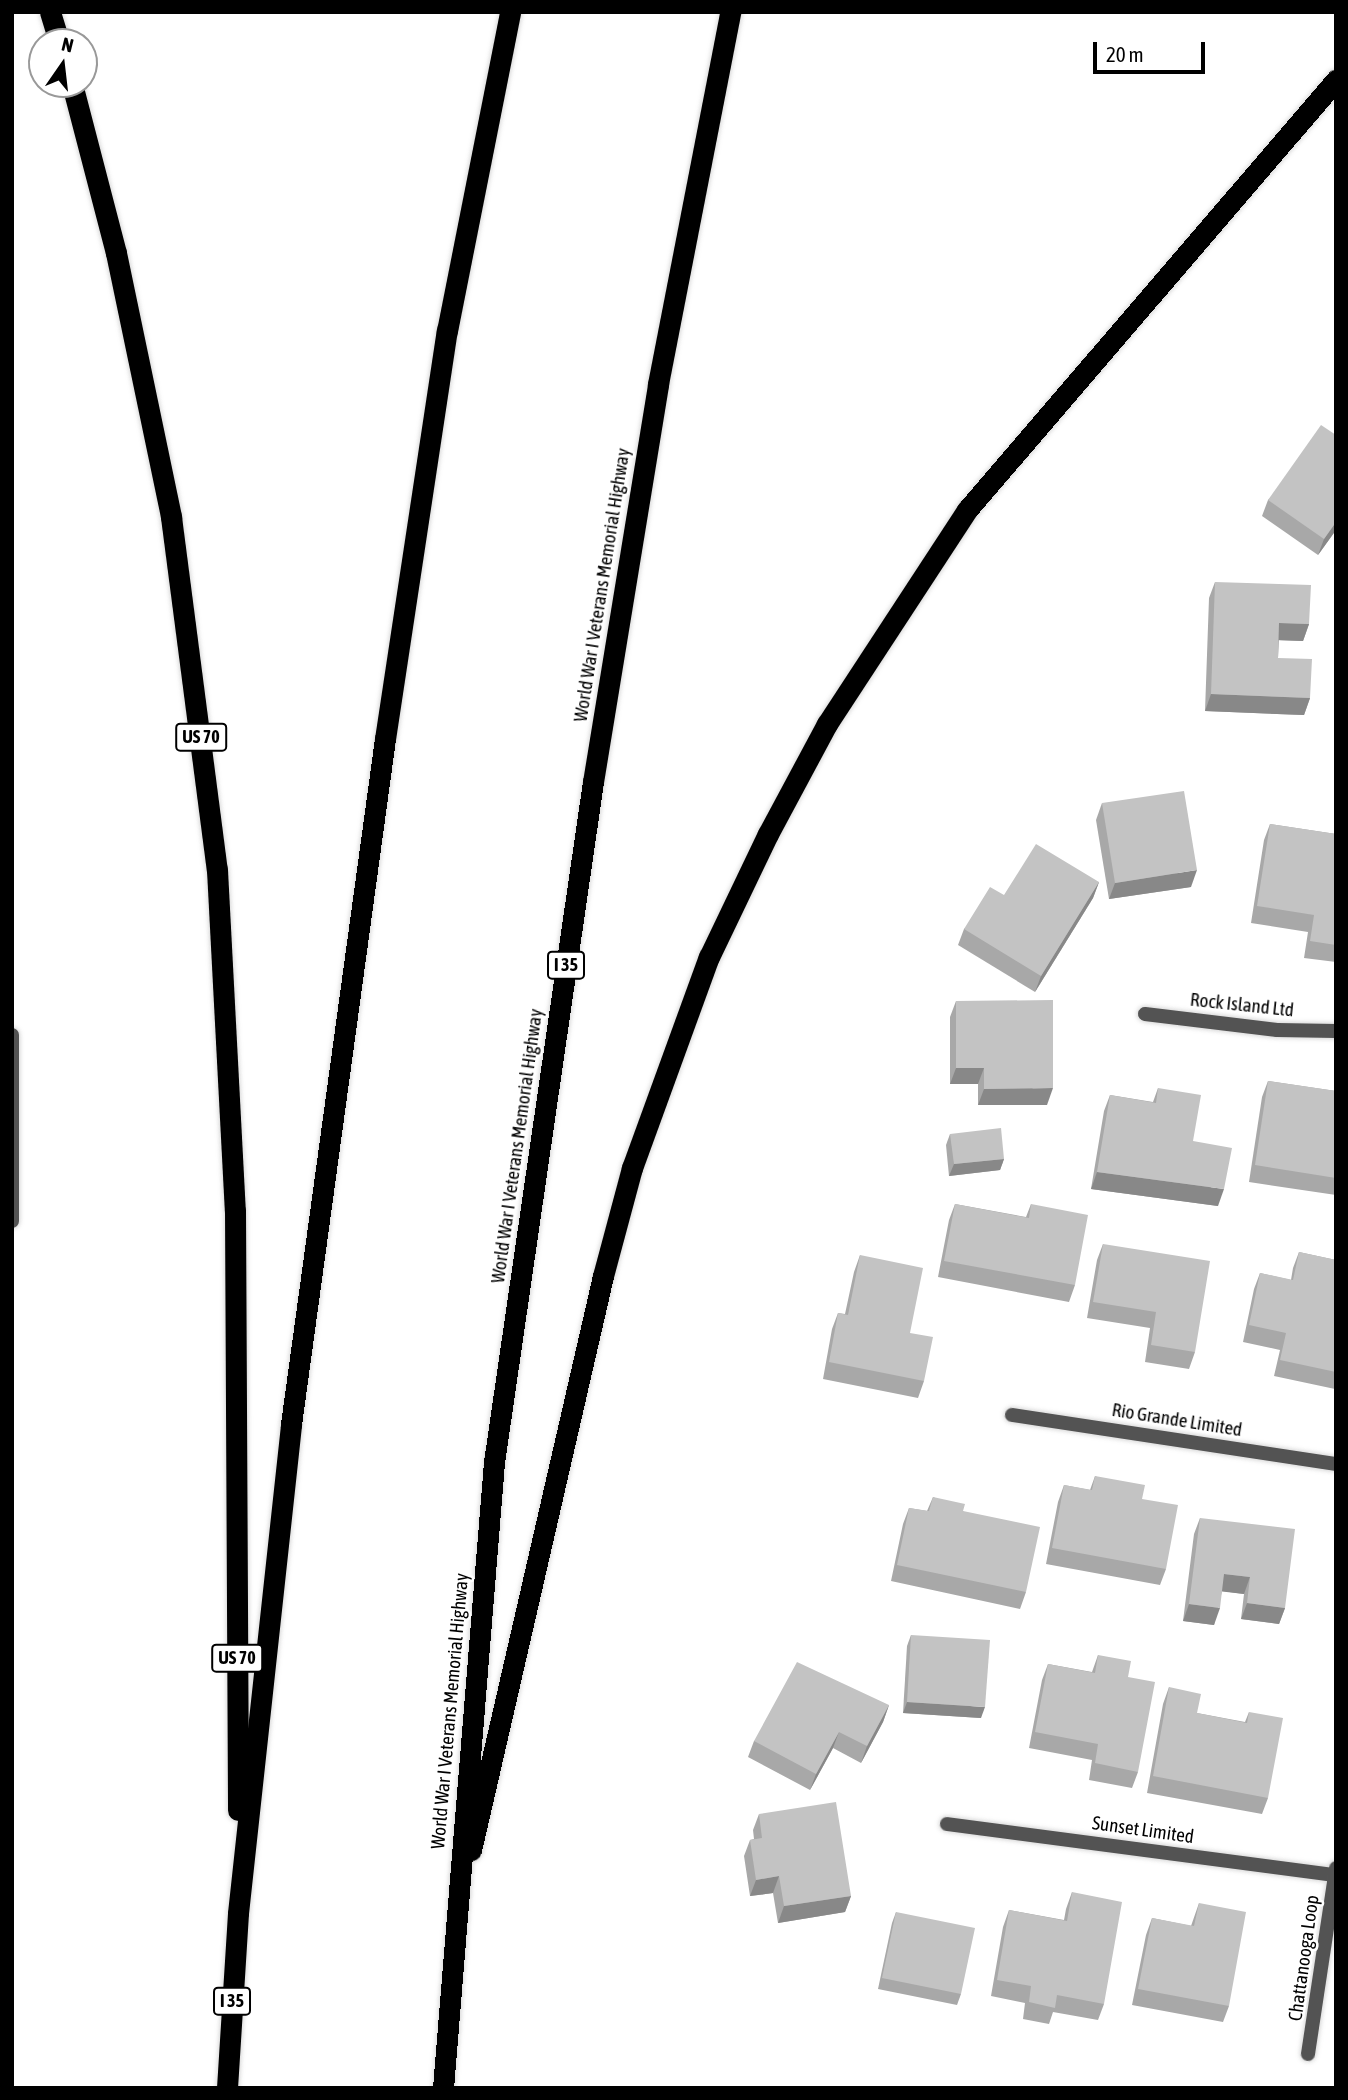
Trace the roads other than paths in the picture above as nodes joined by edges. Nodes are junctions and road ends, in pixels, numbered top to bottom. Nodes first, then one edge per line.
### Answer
1 (510, 12) edge
2 (730, 12) edge
3 (1336, 80) edge
4 (76, 98) edge
5 (1145, 1014) dead end
6 (1336, 1031) edge
7 (12, 1035) edge
8 (12, 1221) edge
9 (1012, 1415) dead end
10 (1336, 1464) edge
11 (947, 1824) dead end
12 (1335, 1871) edge
13 (238, 1913) junction
14 (454, 1924) junction
15 (1333, 1929) edge
16 (1308, 2054) dead end
17 (227, 2088) edge
18 (443, 2088) edge

1 - 13 highway, I 35
2 - 14 highway, World War I Veterans Memorial Highway / I 35
3 - 14 highway
4 - 13 highway, US 70
5 - 6 street, Rock Island Ltd
7 - 8 street
9 - 10 street, Rio Grande Limited
11 - 12 street, Sunset Limited
12 - 15 street, Chattanooga Loop
13 - 17 highway, I 35
14 - 18 highway, World War I Veterans Memorial Highway / I 35
15 - 16 street, Chattanooga Loop

